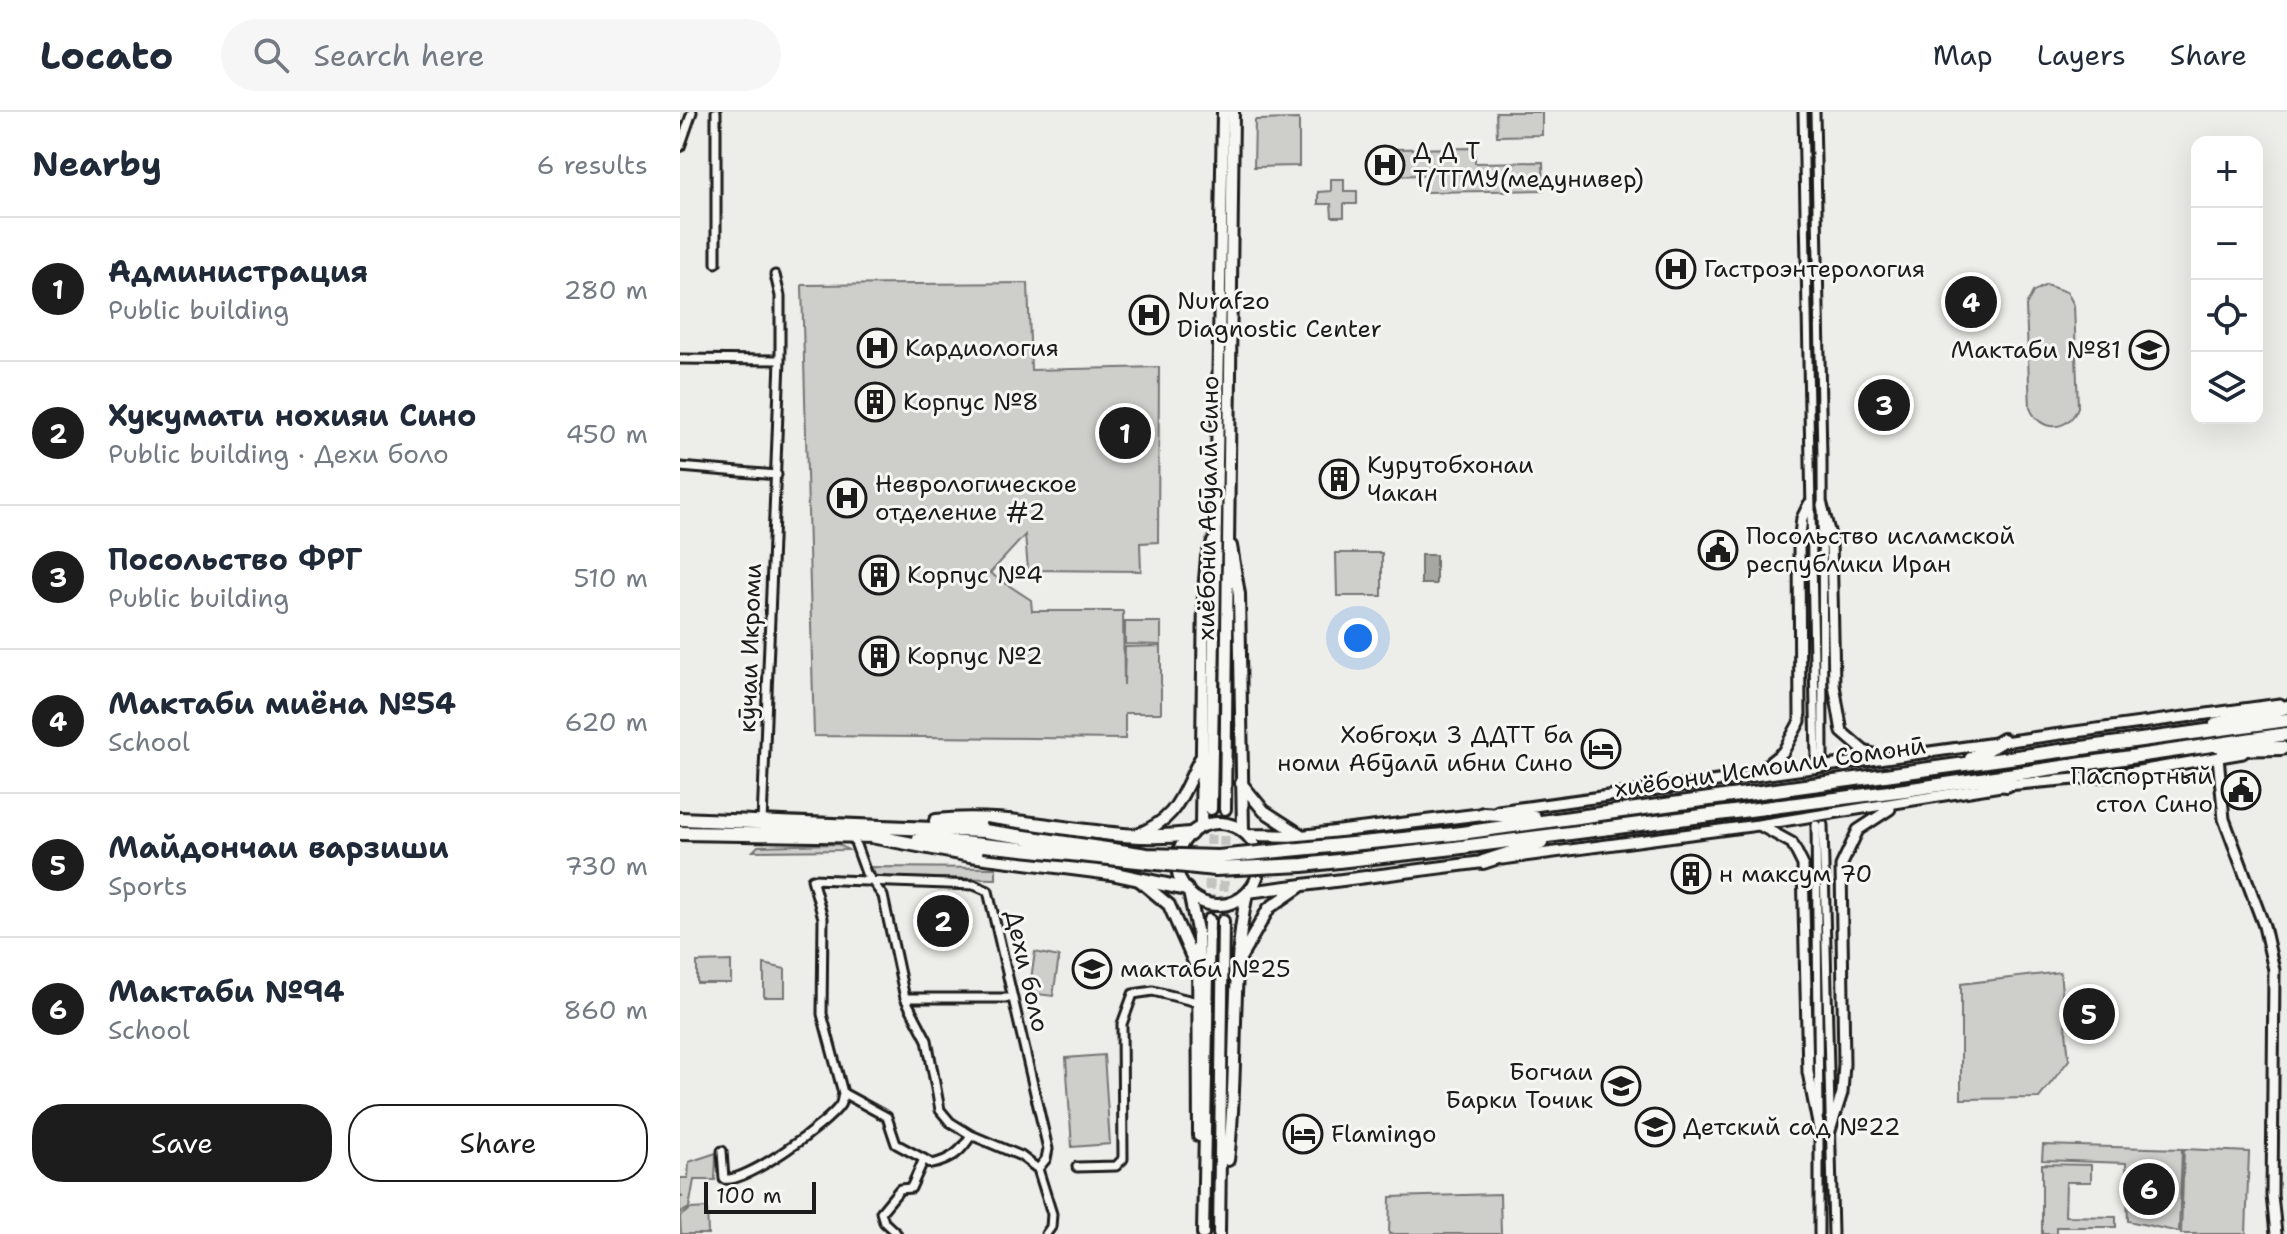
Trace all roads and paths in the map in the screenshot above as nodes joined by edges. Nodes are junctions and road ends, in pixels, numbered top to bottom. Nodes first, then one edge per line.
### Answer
1 (692, 112) edge
2 (716, 112) edge
3 (1223, 112) edge
4 (1233, 112) edge
5 (1803, 112) edge
6 (1815, 112) edge
7 (680, 147) edge
8 (716, 263) dead end
9 (775, 275) dead end
10 (680, 359) edge
11 (780, 360) junction
12 (1808, 376) junction
13 (1821, 376) junction
14 (680, 467) edge
15 (777, 475) junction
16 (1809, 504) junction
17 (1822, 505) junction
18 (1216, 534) junction
19 (1228, 534) junction
20 (1813, 608) junction
21 (1823, 608) junction
22 (2287, 705) edge
23 (2287, 720) edge
24 (2182, 734) junction
25 (2287, 734) edge
26 (2003, 740) junction
27 (2282, 748) joint
28 (2184, 750) junction
29 (1202, 754) junction
30 (2218, 757) junction
31 (1889, 759) junction
32 (1964, 763) junction
33 (1752, 777) junction
34 (1967, 779) junction
35 (1241, 783) junction
36 (2007, 785) junction
37 (1905, 803) junction
38 (1211, 809) tunnel mouth
39 (1225, 809) tunnel mouth
40 (1483, 814) junction
41 (680, 819) edge
42 (1562, 819) junction
43 (762, 823) junction
44 (1758, 825) junction
45 (901, 827) junction
46 (1196, 831) junction
47 (680, 833) edge
48 (1245, 833) junction
49 (1570, 833) junction
50 (1135, 835) junction
51 (871, 836) junction
52 (1302, 836) junction
53 (853, 837) junction
54 (1483, 862) junction
55 (1135, 877) junction
56 (874, 882) junction
57 (1306, 883) junction
58 (1188, 890) junction
59 (1248, 892) junction
60 (1209, 920) tunnel mouth
61 (1223, 921) tunnel mouth
62 (1236, 965) junction
63 (1197, 969) junction
64 (905, 998) junction
65 (1012, 998) junction
66 (1197, 1002) junction
67 (843, 1093) junction
68 (1824, 1134) junction
69 (971, 1135) junction
70 (722, 1151) dead end
71 (924, 1159) junction
72 (1077, 1167) dead end
73 (1038, 1169) junction
74 (1222, 1177) junction
75 (1205, 1178) junction
76 (897, 1234) edge
77 (1046, 1234) edge
78 (1203, 1234) edge
79 (1219, 1234) edge
80 (1819, 1234) edge
81 (1833, 1234) edge
82 (2276, 1234) edge

1 - 7 street
2 - 8 street
3 - 18 main road, хиёбони Абӯалӣ Сино
4 - 19 main road, хиёбони Абӯалӣ Сино
5 - 12 street
6 - 13 street
9 - 11 street, кӯчаи Икроми
10 - 11 street
11 - 15 street, кӯчаи Икроми
12 - 13 street
12 - 16 street
13 - 17 street
14 - 15 street
15 - 43 street, кӯчаи Икроми
16 - 20 street
16 - 33 street
17 - 21 street
17 - 31 street
18 - 29 main road
18 - 38 main road, хиёбони Абӯалӣ Сино
19 - 35 main road
19 - 39 main road, хиёбони Абӯалӣ Сино
20 - 21 street
20 - 21 street
22 - 24 highway
22 - 26 street
23 - 24 highway, хиёбони Исмоили Сомонӣ
24 - 32 highway, хиёбони Исмоили Сомонӣ
25 - 28 highway, хиёбони Исмоили Сомонӣ
26 - 31 street
26 - 32 highway
27 - 28 highway
27 - 30 street
28 - 34 highway, хиёбони Исмоили Сомонӣ
29 - 46 main road
29 - 50 main road
30 - 36 street
30 - 82 street
31 - 33 street
32 - 42 highway, хиёбони Исмоили Сомонӣ
33 - 40 street
34 - 36 highway
34 - 49 highway, хиёбони Исмоили Сомонӣ
35 - 48 main road
35 - 52 main road
36 - 37 street
37 - 44 street
37 - 68 street
40 - 42 highway
40 - 52 main road
41 - 43 highway, хиёбони Исмоили Сомонӣ
42 - 45 highway, хиёбони Исмоили Сомонӣ, bridge
43 - 45 highway, хиёбони Исмоили Сомонӣ
44 - 54 street
44 - 68 street
45 - 50 highway
46 - 48 main road
46 - 50 highway
46 - 58 main road
47 - 53 highway, хиёбони Исмоили Сомонӣ
48 - 52 main road
48 - 59 main road
49 - 51 highway, хиёбони Исмоили Сомонӣ, bridge
49 - 54 highway
51 - 53 highway, хиёбони Исмоили Сомонӣ
51 - 55 highway
53 - 56 street
54 - 57 main road
55 - 58 highway
55 - 63 main road
56 - 64 street
56 - 65 street, Дехи боло
56 - 67 street
57 - 59 main road
57 - 62 main road
58 - 59 main road
58 - 63 main road
59 - 62 main road
60 - 75 main road
61 - 74 main road
62 - 74 main road
63 - 66 main road
64 - 65 street
64 - 69 street
65 - 73 street, Дехи боло
66 - 72 street
66 - 75 main road
67 - 70 street
67 - 71 street
68 - 68 street
68 - 80 street
68 - 81 street
69 - 71 street
69 - 73 street
71 - 76 street
73 - 77 street
74 - 79 main road
75 - 78 main road

